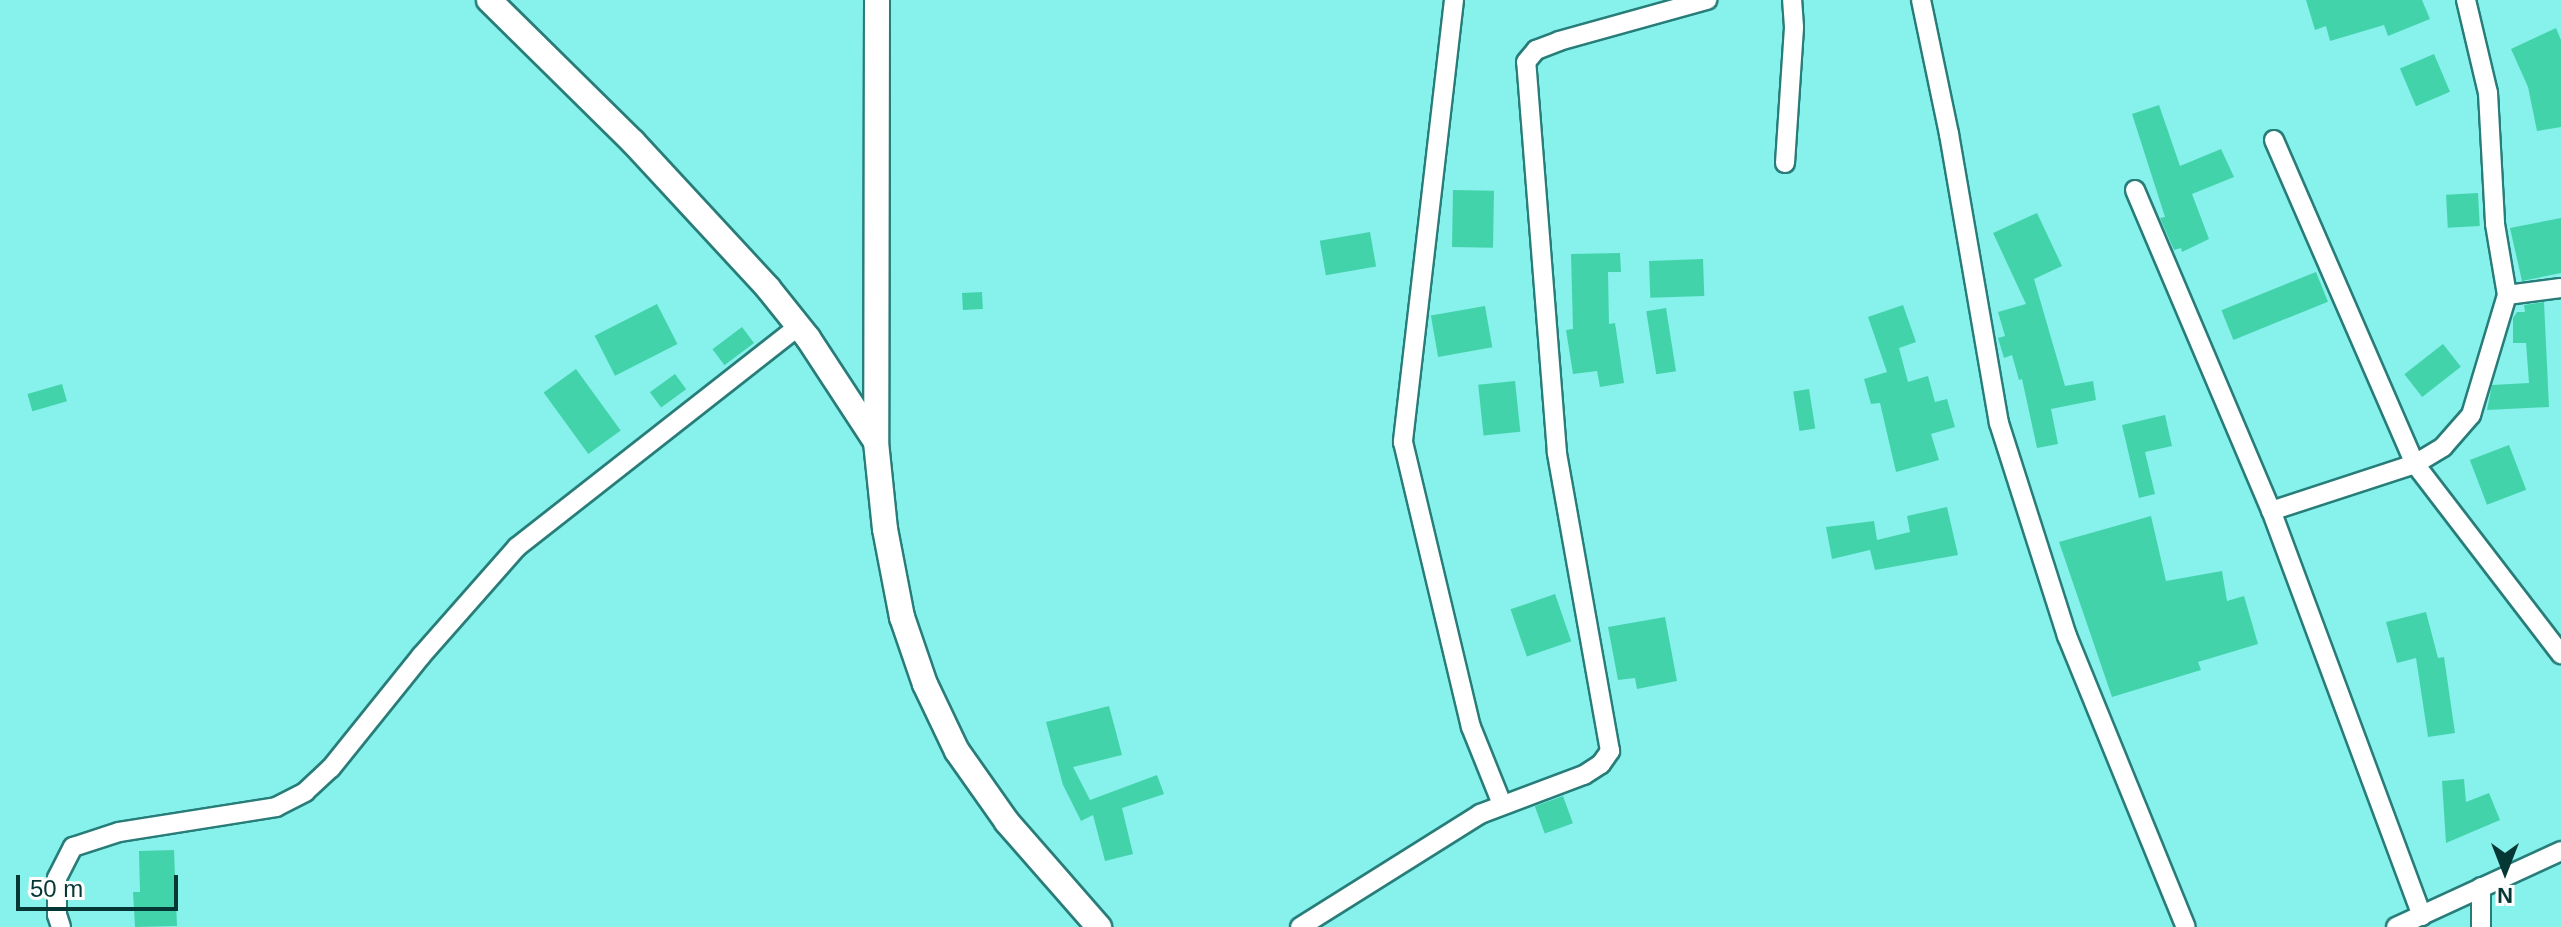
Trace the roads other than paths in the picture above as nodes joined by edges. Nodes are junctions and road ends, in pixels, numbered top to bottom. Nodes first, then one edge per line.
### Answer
1 (489, 0) edge
2 (877, 0) edge
3 (1454, 0) edge
4 (1707, 0) edge
5 (1792, 0) edge
6 (1921, 0) edge
7 (2466, 0) edge
8 (2274, 140) dead end
9 (1785, 163) dead end
10 (2135, 190) dead end
11 (2561, 288) edge
12 (2507, 295) junction
13 (792, 331) dead end
14 (876, 442) junction
15 (2415, 464) junction
16 (2271, 511) junction
17 (2561, 654) edge
18 (1502, 804) junction
19 (2561, 851) edge
20 (2481, 887) junction
21 (2422, 916) junction
22 (61, 927) edge
23 (1099, 927) edge
24 (1300, 927) edge
25 (2186, 927) edge
26 (2396, 927) edge
27 (2481, 927) edge

1 - 14 street
2 - 14 street
3 - 18 street
4 - 18 street
5 - 9 street
6 - 25 street
7 - 12 street
8 - 15 street
10 - 16 street
11 - 12 street
12 - 15 street
13 - 22 street
14 - 23 street
15 - 16 street
15 - 17 street
16 - 21 street
18 - 24 street
19 - 20 street
20 - 21 street
20 - 27 street
21 - 26 street

